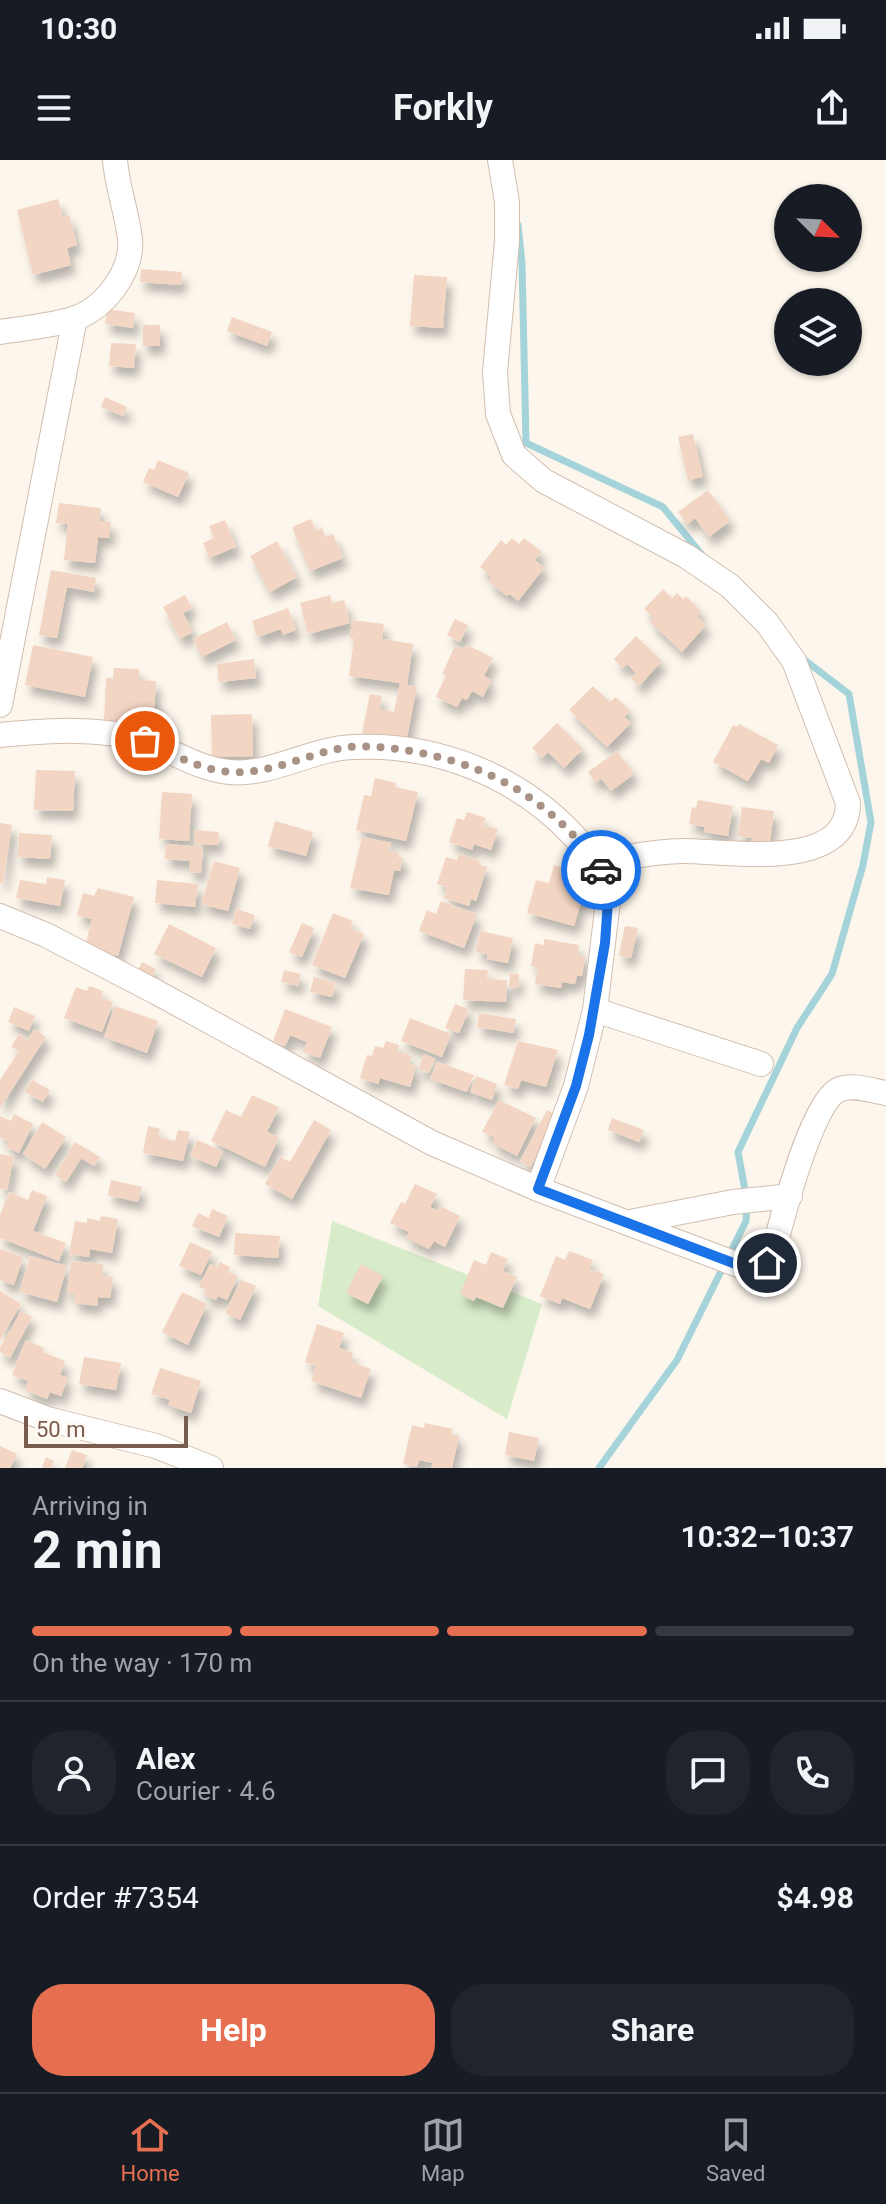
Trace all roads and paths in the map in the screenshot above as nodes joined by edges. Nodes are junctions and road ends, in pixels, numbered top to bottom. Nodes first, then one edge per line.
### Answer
1 (115, 160) edge
2 (500, 160) edge
3 (75, 318) junction
4 (0, 332) edge
5 (0, 705) edge
6 (0, 735) edge
7 (597, 862) junction
8 (0, 916) edge
9 (595, 1010) junction
10 (761, 1064) dead end
11 (886, 1093) edge
12 (538, 1189) junction
13 (790, 1196) junction
14 (628, 1223) junction
15 (0, 1401) edge
16 (211, 1468) edge

1 - 3 street
2 - 7 street
3 - 4 street
3 - 5 street
6 - 7 street
7 - 9 street
8 - 12 street
9 - 10 street
9 - 12 street
11 - 13 street
12 - 14 street
13 - 14 street
13 - 14 street
15 - 16 street

